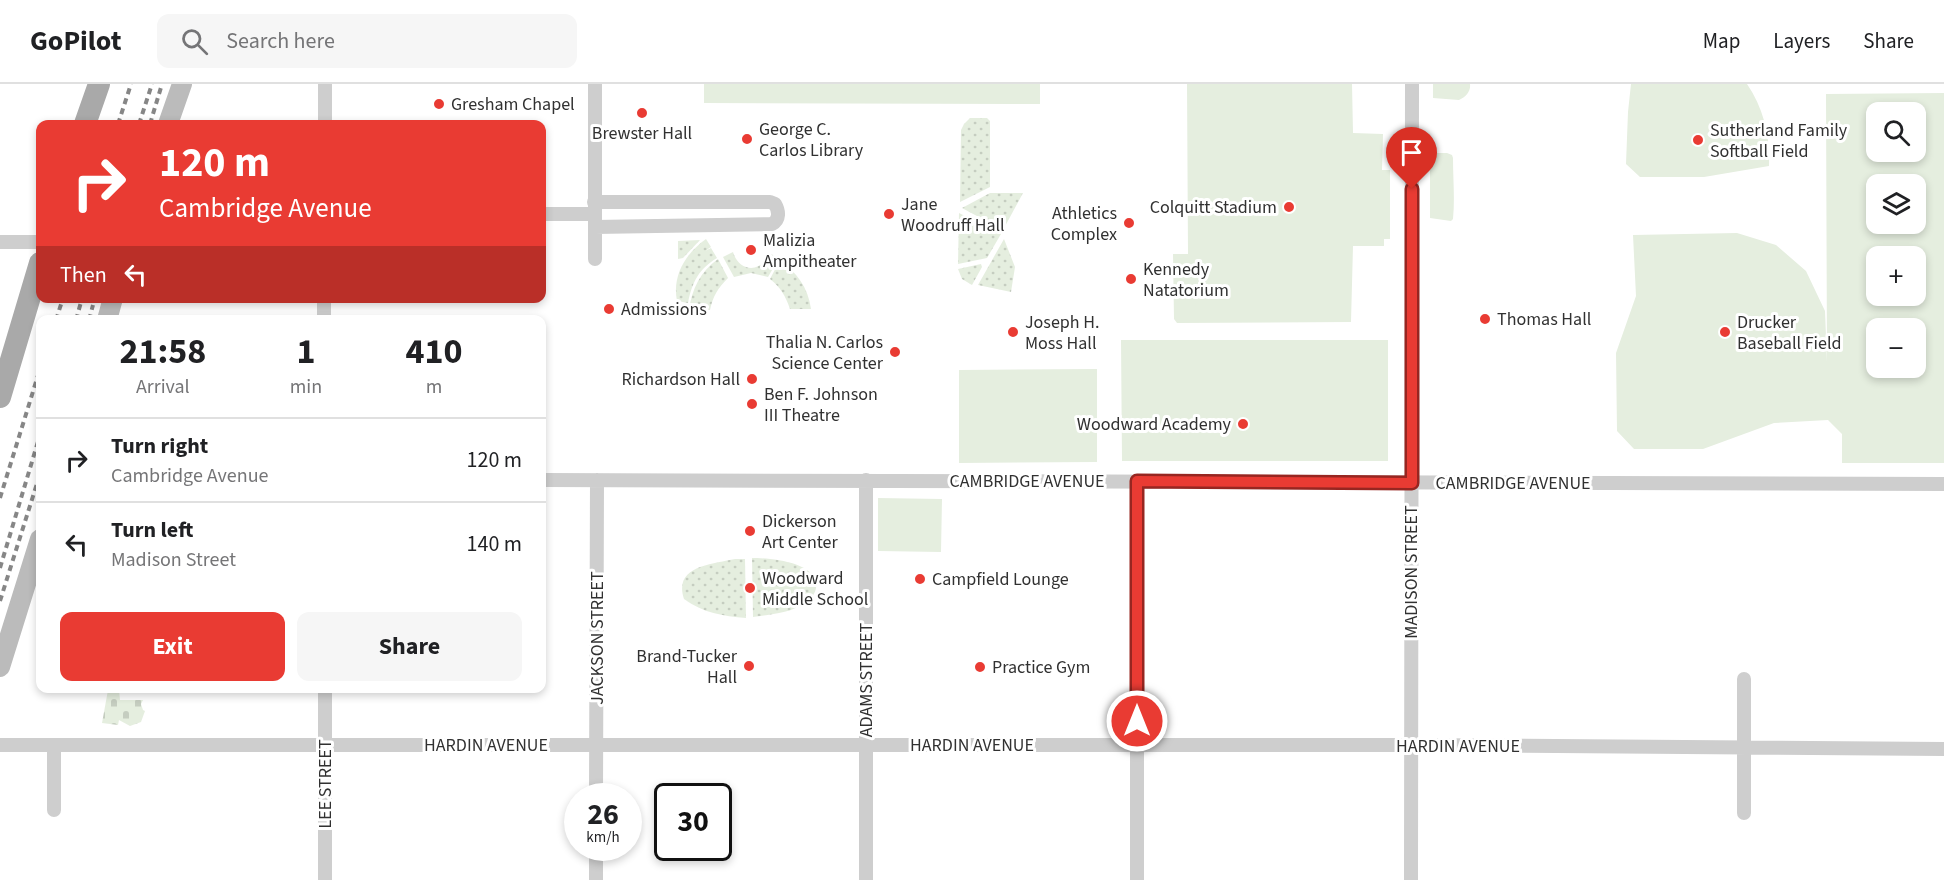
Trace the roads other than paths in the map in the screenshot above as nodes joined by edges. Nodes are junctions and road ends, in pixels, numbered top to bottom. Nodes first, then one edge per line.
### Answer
1 (99, 84) edge
2 (182, 84) edge
3 (325, 84) edge
4 (595, 84) edge
5 (1412, 84) edge
6 (86, 120) edge
7 (169, 120) edge
8 (324, 120) edge
9 (546, 214) edge
10 (594, 214) junction
11 (0, 242) edge
12 (36, 242) edge
13 (595, 258) dead end
14 (36, 276) edge
15 (0, 397) edge
16 (546, 480) edge
17 (597, 480) junction
18 (866, 480) junction
19 (1137, 481) junction
20 (1412, 483) junction
21 (1944, 484) edge
22 (36, 552) edge
23 (0, 667) edge
24 (1744, 678) dead end
25 (325, 693) edge
26 (0, 745) edge
27 (54, 745) junction
28 (325, 745) junction
29 (597, 745) junction
30 (866, 745) junction
31 (1137, 745) junction
32 (1411, 746) junction
33 (1743, 748) junction
34 (1944, 749) edge
35 (596, 783) edge
36 (54, 810) dead end
37 (1744, 813) dead end
38 (596, 861) edge
39 (325, 880) edge
40 (596, 880) edge
41 (866, 880) edge
42 (1137, 880) edge
43 (1411, 880) edge

1 - 6 main road
2 - 7 street
3 - 8 street
4 - 10 street
5 - 20 street, MADISON STREET
9 - 10 street
10 - 10 street
10 - 13 street
11 - 12 street
14 - 15 main road
16 - 17 street, CAMBRIDGE AVENUE
17 - 18 street, CAMBRIDGE AVENUE
17 - 29 street, JACKSON STREET
18 - 19 street, CAMBRIDGE AVENUE
18 - 30 street, ADAMS STREET
19 - 20 street, CAMBRIDGE AVENUE
19 - 31 street
20 - 21 street, CAMBRIDGE AVENUE
20 - 32 street, MADISON STREET
22 - 23 street
24 - 33 street
25 - 28 street, LEE STREET
26 - 27 street, HARDIN AVENUE
27 - 28 street, HARDIN AVENUE
27 - 36 street
28 - 29 street, HARDIN AVENUE
28 - 39 street, LEE STREET
29 - 30 street, HARDIN AVENUE
29 - 35 street, JACKSON STREET
30 - 31 street, HARDIN AVENUE
30 - 41 street, ADAMS STREET
31 - 32 street, HARDIN AVENUE
31 - 42 street
32 - 33 street, HARDIN AVENUE
32 - 43 street, MADISON STREET
33 - 34 street, HARDIN AVENUE
33 - 37 street
38 - 40 street

